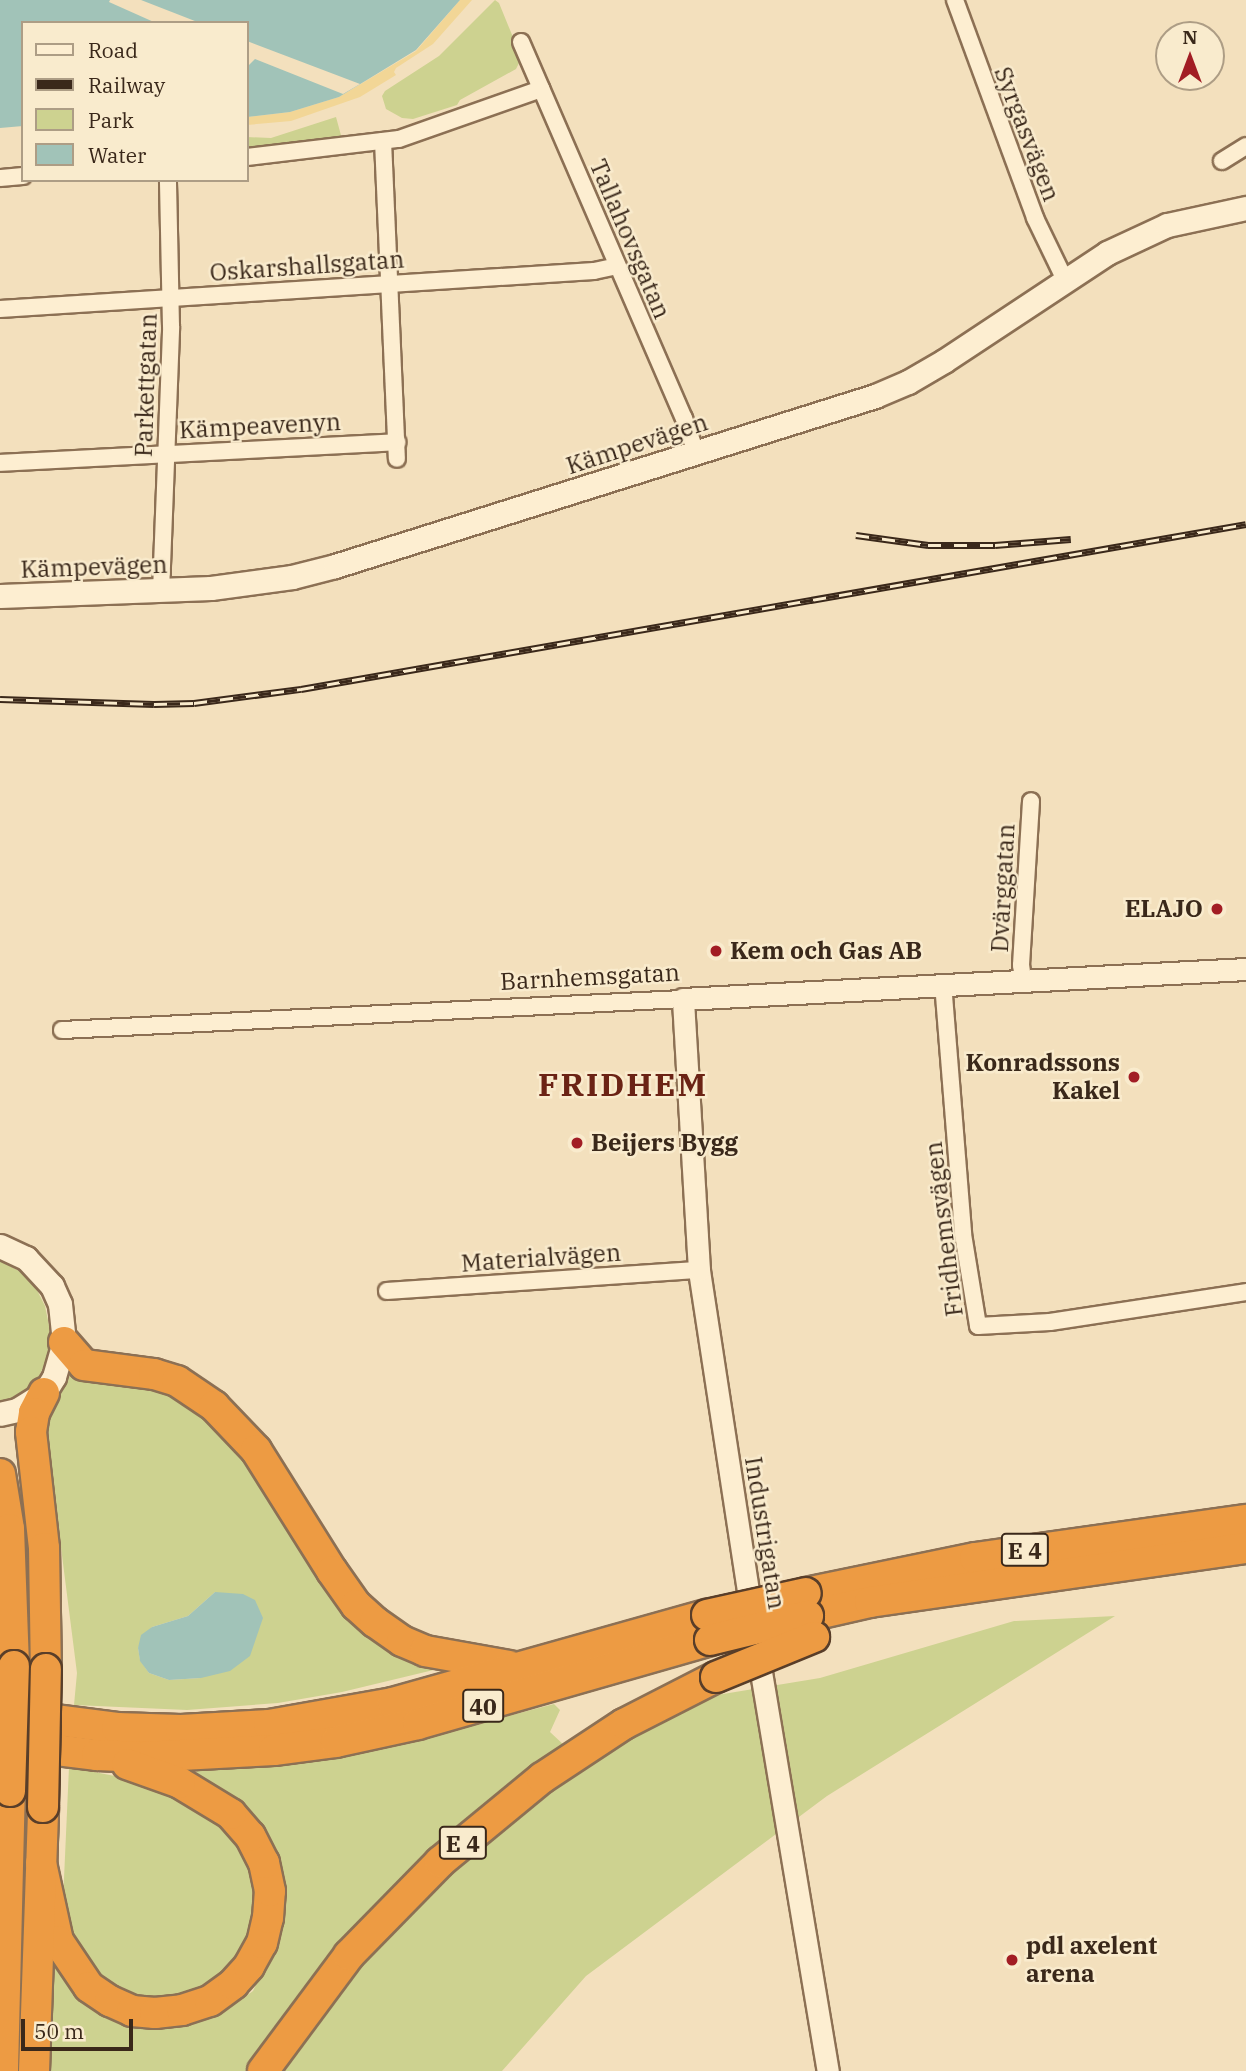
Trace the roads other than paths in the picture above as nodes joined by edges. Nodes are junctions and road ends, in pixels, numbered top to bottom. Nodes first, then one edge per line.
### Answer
1 (955, 0) edge
2 (521, 42) dead end
3 (541, 89) junction
4 (383, 141) junction
5 (1246, 146) edge
6 (248, 156) edge
7 (1222, 161) dead end
8 (21, 176) edge
9 (0, 178) edge
10 (168, 182) edge
11 (1246, 208) edge
12 (617, 266) junction
13 (1065, 280) junction
14 (390, 284) junction
15 (172, 298) junction
16 (0, 309) edge
17 (397, 442) junction
18 (696, 453) junction
19 (166, 454) junction
20 (397, 459) dead end
21 (0, 463) edge
22 (161, 592) junction
23 (0, 596) edge
24 (1031, 801) dead end
25 (1246, 969) edge
26 (1023, 979) junction
27 (943, 983) junction
28 (683, 999) junction
29 (62, 1030) dead end
30 (3, 1244) edge
31 (699, 1270) junction
32 (387, 1291) dead end
33 (1246, 1292) edge
34 (64, 1342) junction
35 (44, 1392) junction
36 (0, 1414) edge
37 (0, 1474) edge
38 (1246, 1520) edge
39 (1246, 1548) edge
40 (0, 1549) edge
41 (995, 1585) joint
42 (13, 1609) junction
43 (809, 1615) junction
44 (708, 1628) junction
45 (517, 1668) junction
46 (0, 1713) edge
47 (0, 1743) edge
48 (97, 1755) junction
49 (5, 1834) edge
50 (41, 1863) junction
51 (3, 2071) edge
52 (34, 2071) edge
53 (263, 2071) edge
54 (828, 2071) edge

1 - 13 street, Syrgasvägen
2 - 3 street, Tallahovsgatan
3 - 4 street
3 - 12 street, Tallahovsgatan
4 - 6 street
4 - 14 street
5 - 7 street
8 - 9 street
10 - 15 street, Parkettgatan
11 - 13 main road, Kämpevägen
12 - 14 street, Oskarshallsgatan
12 - 18 street, Tallahovsgatan
13 - 18 main road, Kämpevägen
14 - 15 street, Oskarshallsgatan
14 - 17 street
15 - 16 street, Oskarshallsgatan
15 - 19 street, Parkettgatan
17 - 19 street, Kämpeavenyn
17 - 20 street
18 - 22 main road, Kämpevägen
19 - 21 street, Kämpeavenyn
19 - 22 street, Parkettgatan
22 - 23 main road, Kämpevägen
24 - 26 street, Dvärggatan
25 - 26 street, Barnhemsgatan
26 - 27 street, Barnhemsgatan
27 - 28 street, Barnhemsgatan
27 - 33 street, Fridhemsvägen
28 - 29 street, Barnhemsgatan
28 - 31 street, Industrigatan
30 - 34 main road
31 - 32 street, Materialvägen
31 - 54 street, Industrigatan
34 - 35 main road
34 - 45 highway
35 - 36 main road
35 - 50 highway, bridge
37 - 42 highway
38 - 43 highway, E 4
39 - 41 highway, E 4
40 - 42 highway
41 - 43 highway, 40
42 - 49 highway, bridge
43 - 44 highway, 40, bridge
43 - 53 highway, E 4, bridge
44 - 45 highway
44 - 48 highway, 40
45 - 46 highway
47 - 48 highway, 40
48 - 50 highway
49 - 51 highway
50 - 52 highway

